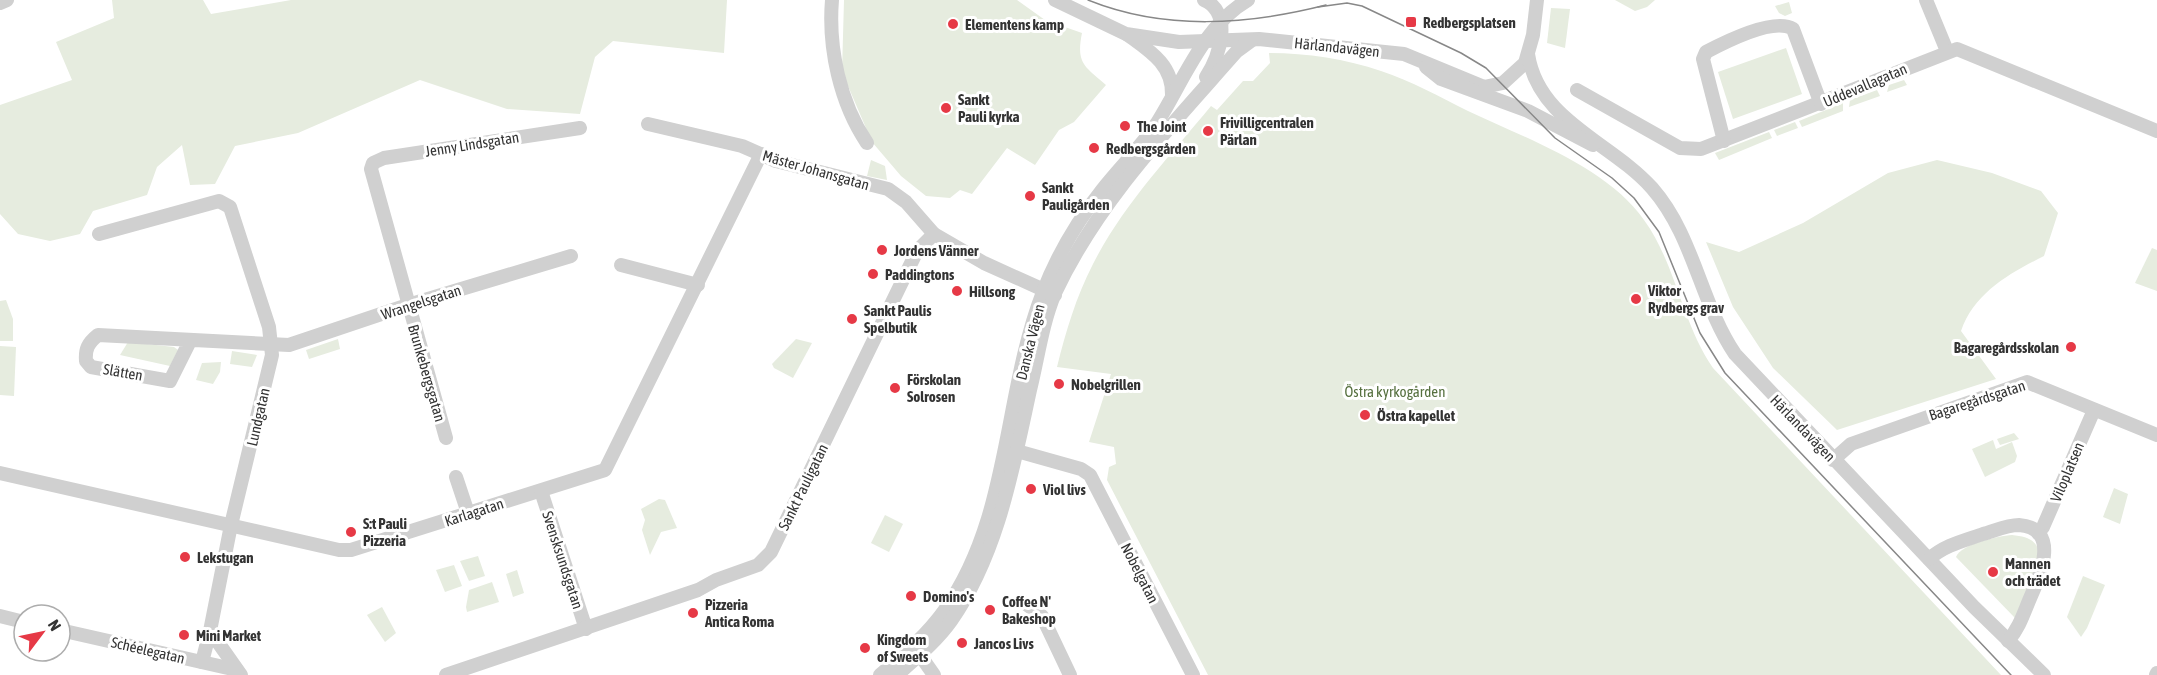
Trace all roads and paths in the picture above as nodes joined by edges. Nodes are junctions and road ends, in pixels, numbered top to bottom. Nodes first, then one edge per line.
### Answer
1 (7, 0) edge
2 (832, 0) edge
3 (1055, 0) edge
4 (1204, 0) edge
5 (1248, 0) edge
6 (1537, 0) edge
7 (1926, 0) edge
8 (0, 3) edge
9 (1220, 24) junction
10 (1126, 34) junction
11 (1252, 39) junction
12 (1221, 41) junction
13 (1206, 42) junction
14 (1947, 51) junction
15 (1528, 54) junction
16 (1420, 62) junction
17 (1576, 90) dead end
18 (1172, 95) junction
19 (1198, 95) junction
20 (1821, 104) junction
21 (648, 124) dead end
22 (580, 128) dead end
23 (2157, 130) edge
24 (1725, 141) junction
25 (867, 143) dead end
26 (1607, 151) junction
27 (761, 154) junction
28 (370, 170) joint
29 (99, 234) dead end
30 (934, 234) junction
31 (571, 256) dead end
32 (621, 265) dead end
33 (698, 285) junction
34 (1049, 292) junction
35 (408, 305) junction
36 (190, 341) junction
37 (271, 345) junction
38 (2094, 410) junction
39 (2157, 435) edge
40 (446, 438) dead end
41 (1011, 449) junction
42 (1833, 460) junction
43 (0, 473) edge
44 (456, 477) dead end
45 (541, 491) junction
46 (468, 513) junction
47 (231, 525) junction
48 (2038, 533) junction
49 (1929, 559) junction
50 (1022, 601) dead end
51 (586, 629) junction
52 (210, 631) junction
53 (72, 633) edge
54 (2008, 641) junction
55 (920, 655) junction
56 (202, 662) junction
57 (239, 672) edge
58 (446, 675) edge
59 (880, 675) edge
60 (897, 675) edge
61 (934, 675) edge
62 (1070, 675) edge
63 (1193, 675) edge
64 (2044, 675) edge

1 - 8 street
2 - 25 street
3 - 10 street
4 - 9 street
5 - 9 street, Danska Vägen
6 - 15 street
7 - 14 street
9 - 12 street
9 - 13 street, Danska Vägen
10 - 13 street, Härlandavägen
10 - 18 street
11 - 12 street, Härlandavägen
11 - 16 street, Härlandavägen
11 - 19 street, Danska Vägen
12 - 13 street, Härlandavägen
12 - 19 street
13 - 18 street, Danska Vägen
14 - 20 street, Uddevallagatan
14 - 23 street
15 - 16 street, Härlandavägen
15 - 26 street, Härlandavägen
16 - 26 street, Härlandavägen
17 - 24 street, Uddevallagatan
18 - 34 street, Danska Vägen
19 - 34 street, Danska Vägen
20 - 24 street, Uddevallagatan
20 - 24 street
21 - 27 street, Mäster Johansgatan
22 - 28 street, Jenny Lindsgatan
26 - 42 street, Härlandavägen
27 - 30 street, Mäster Johansgatan
27 - 33 street, Karlagatan
28 - 35 street, Brunkebergsgatan
29 - 37 street, Lundgatan
30 - 34 street
30 - 51 street, Sankt Pauligatan
31 - 35 street, Wrangelsgatan
32 - 33 street
33 - 45 street, Karlagatan
34 - 41 street, Danska Vägen
35 - 37 street, Wrangelsgatan
35 - 40 street, Brunkebergsgatan
36 - 36 street, Slätten
36 - 37 street, Slätten
37 - 47 street, Lundgatan
38 - 39 street, Bagaregårdsgatan
38 - 42 street, Bagaregårdsgatan
38 - 48 street, Viloplatsen
41 - 55 street, Danska Vägen
41 - 59 street, Danska Vägen
41 - 63 street, Nobelgatan
42 - 49 street, Härlandavägen
43 - 47 street, Karlagatan
44 - 46 street
45 - 46 street, Karlagatan
45 - 51 street, Svensksundsgatan
46 - 47 street, Karlagatan
47 - 52 street, Lundgatan
48 - 49 street
48 - 54 street
49 - 54 street, Härlandavägen
50 - 62 street
51 - 58 street, Sankt Pauligatan
52 - 56 street, Lundgatan
52 - 57 street
53 - 56 street, Schéelegatan
54 - 64 street, Härlandavägen
55 - 60 street, Danska Vägen
55 - 61 street
56 - 57 street, Schéelegatan

